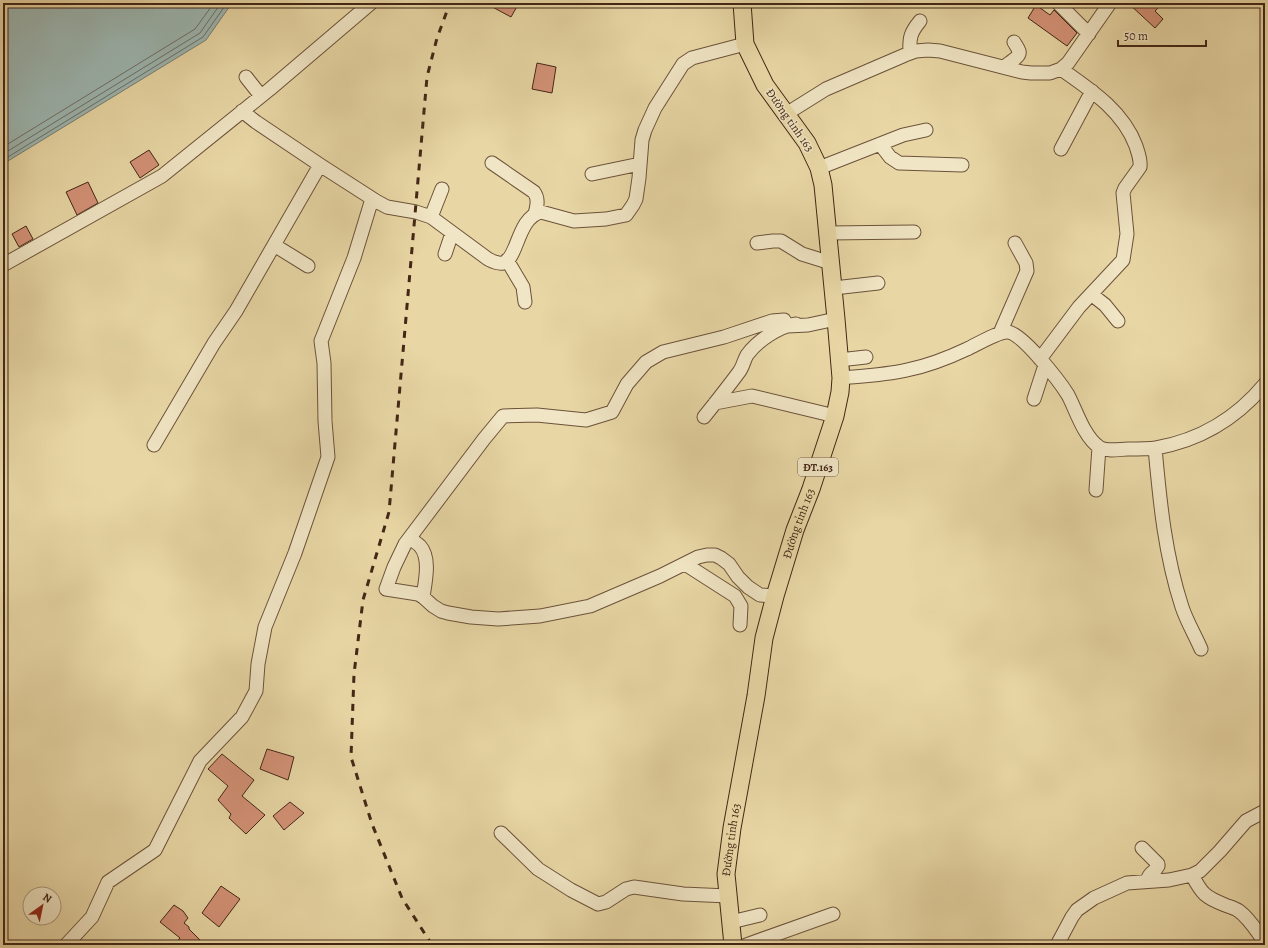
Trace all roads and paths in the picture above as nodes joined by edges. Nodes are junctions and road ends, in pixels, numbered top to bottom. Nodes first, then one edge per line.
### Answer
1 (371, 3) edge
2 (742, 3) edge
3 (1058, 3) edge
4 (1109, 3) edge
5 (920, 20) dead end
6 (1089, 34) junction
7 (1014, 42) dead end
8 (745, 44) junction
9 (910, 53) junction
10 (1004, 67) junction
11 (1062, 69) junction
12 (246, 77) dead end
13 (1092, 91) junction
14 (261, 96) junction
15 (242, 111) junction
16 (786, 114) junction
17 (926, 130) dead end
18 (880, 144) junction
19 (1061, 149) dead end
20 (492, 163) dead end
21 (640, 164) junction
22 (320, 165) junction
23 (962, 165) dead end
24 (819, 168) junction
25 (592, 174) dead end
26 (442, 189) dead end
27 (372, 199) junction
28 (535, 214) junction
29 (431, 217) junction
30 (914, 232) dead end
31 (452, 233) junction
32 (828, 233) junction
33 (756, 243) dead end
34 (1015, 243) dead end
35 (274, 245) junction
36 (445, 254) dead end
37 (508, 260) junction
38 (831, 263) junction
39 (3, 265) edge
40 (308, 266) dead end
41 (878, 283) dead end
42 (834, 288) junction
43 (1091, 294) junction
44 (525, 302) dead end
45 (836, 319) junction
46 (1118, 322) dead end
47 (787, 326) junction
48 (1000, 334) junction
49 (866, 357) dead end
50 (839, 360) junction
51 (1043, 362) junction
52 (841, 378) junction
53 (1265, 384) edge
54 (1034, 399) dead end
55 (715, 403) junction
56 (836, 416) junction
57 (704, 417) dead end
58 (154, 445) dead end
59 (1099, 447) junction
60 (1154, 448) junction
61 (1096, 490) dead end
62 (410, 538) junction
63 (685, 564) junction
64 (775, 596) junction
65 (424, 597) junction
66 (740, 625) dead end
67 (1201, 649) dead end
68 (1265, 811) edge
69 (501, 833) dead end
70 (1142, 848) dead end
71 (1192, 875) junction
72 (1147, 881) junction
73 (728, 896) junction
74 (833, 914) dead end
75 (760, 915) dead end
76 (730, 922) junction
77 (1265, 942) edge
78 (66, 945) edge
79 (733, 945) edge
80 (746, 945) edge
81 (1057, 945) edge

1 - 14 street
2 - 8 main road, Đường tỉnh 163 / ĐT.163
3 - 6 street
4 - 6 street
5 - 9 street
6 - 11 street
7 - 10 street
8 - 16 main road, Đường tỉnh 163 / ĐT.163
8 - 21 street
9 - 10 street
9 - 16 street
10 - 11 street
11 - 13 street
12 - 14 street
13 - 19 street
13 - 43 street
14 - 15 street
15 - 22 street
15 - 39 street
16 - 24 main road, Đường tỉnh 163 / ĐT.163
17 - 18 street
18 - 23 street
18 - 24 street
20 - 28 street
21 - 25 street
21 - 28 street
22 - 27 street
22 - 35 street
24 - 32 main road, Đường tỉnh 163 / ĐT.163
26 - 29 street
27 - 29 street
27 - 78 street
28 - 37 street
29 - 31 street
30 - 32 street
31 - 36 street
31 - 37 street
32 - 38 main road, Đường tỉnh 163 / ĐT.163
33 - 38 street
34 - 48 street
35 - 40 street
35 - 58 street
37 - 44 street
38 - 42 main road, Đường tỉnh 163 / ĐT.163
41 - 42 street
42 - 45 main road, Đường tỉnh 163 / ĐT.163
43 - 46 street
43 - 51 street
45 - 47 street
45 - 50 main road, Đường tỉnh 163 / ĐT.163
47 - 55 street
47 - 62 street
48 - 51 street
48 - 52 street
49 - 50 street
50 - 52 main road, Đường tỉnh 163 / ĐT.163
51 - 54 street
51 - 59 street
52 - 56 main road, Đường tỉnh 163 / ĐT.163
53 - 60 street
55 - 56 street
55 - 57 street
56 - 64 main road, Đường tỉnh 163 / ĐT.163
59 - 60 street
59 - 61 street
60 - 67 street
62 - 65 street
62 - 65 street
63 - 64 street
63 - 65 street
63 - 66 street
64 - 73 main road, Đường tỉnh 163 / ĐT.163
68 - 71 street
69 - 73 street
70 - 72 street
71 - 72 street
71 - 77 street
72 - 81 street
73 - 76 main road, Đường tỉnh 163 / ĐT.163
74 - 80 street
75 - 76 street
76 - 79 main road, Đường tỉnh 163 / ĐT.163

